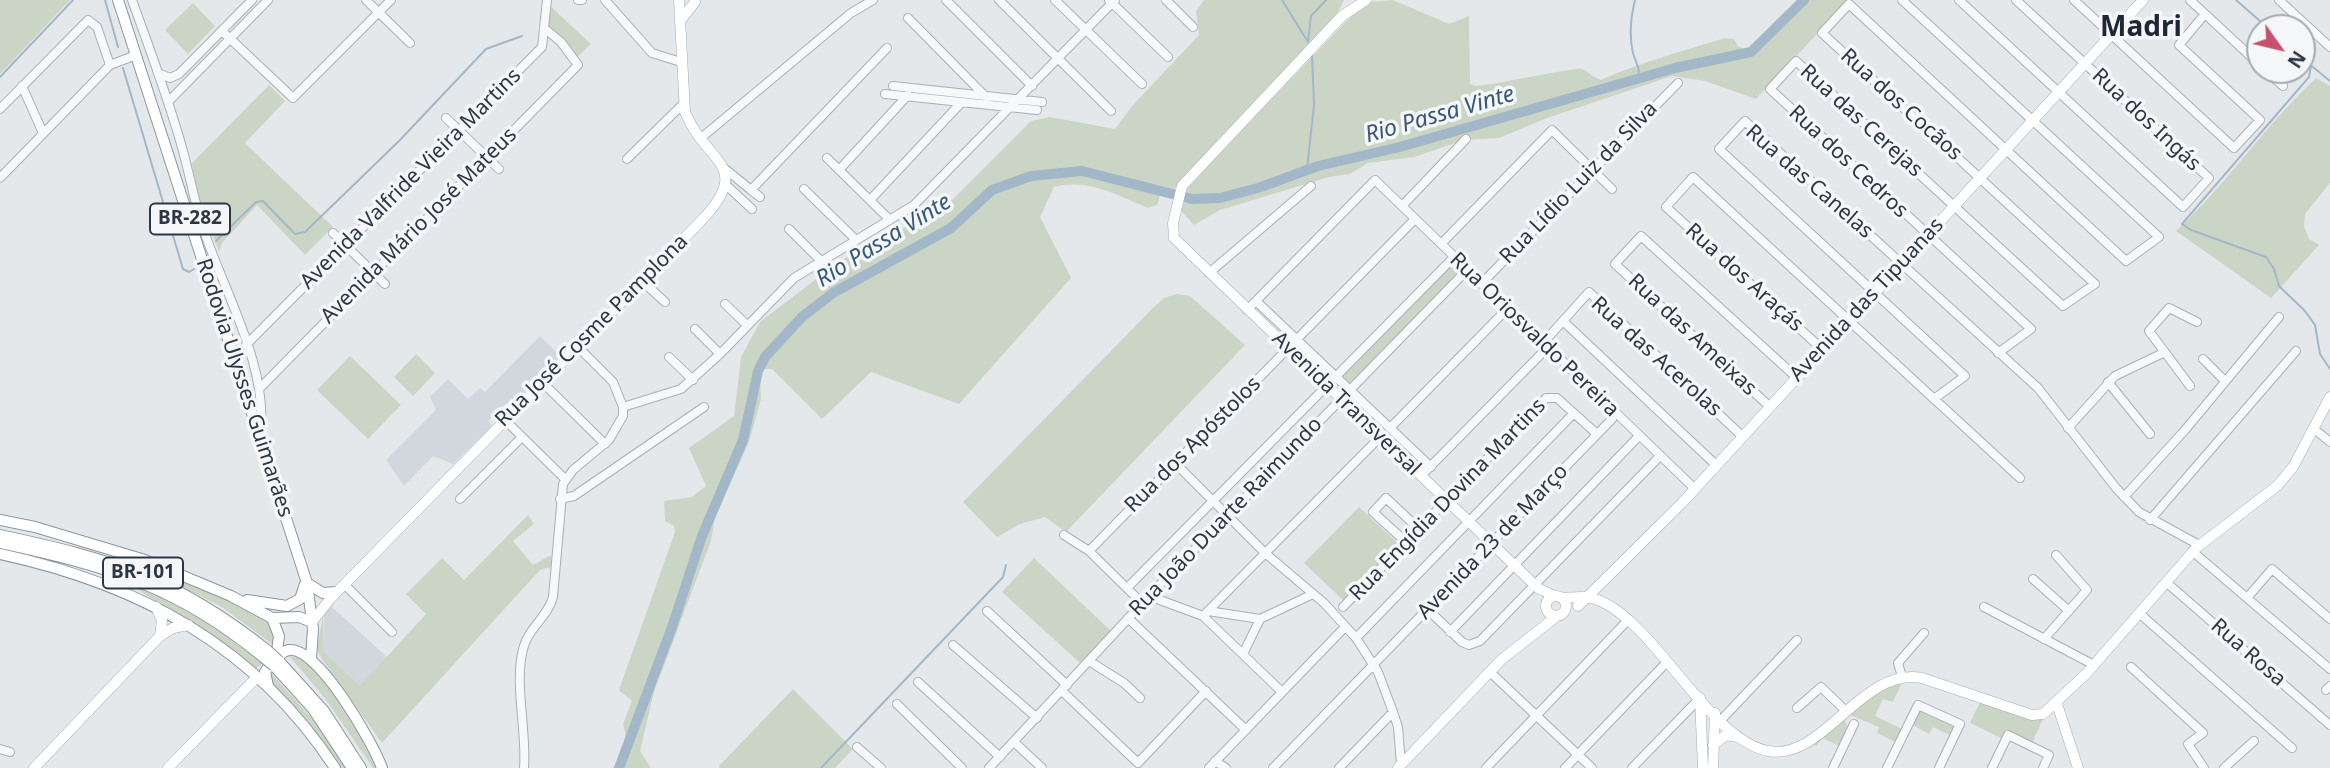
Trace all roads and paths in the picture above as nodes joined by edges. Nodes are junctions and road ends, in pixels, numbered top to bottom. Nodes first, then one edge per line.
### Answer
1 (118, 0) edge
2 (132, 0) edge
3 (253, 0) edge
4 (268, 0) edge
5 (366, 0) edge
6 (391, 0) edge
7 (547, 0) edge
8 (605, 0) edge
9 (679, 0) edge
10 (873, 0) edge
11 (946, 0) edge
12 (999, 0) edge
13 (1055, 0) edge
14 (1166, 0) edge
15 (1350, 0) edge
16 (1366, 0) edge
17 (1902, 0) edge
18 (1959, 0) edge
19 (2016, 0) edge
20 (2074, 0) edge
21 (2190, 0) edge
22 (2279, 0) edge
23 (695, 1) edge
24 (1112, 1) edge
25 (2138, 2) edge
26 (379, 12) junction
27 (2205, 14) junction
28 (1342, 16) junction
29 (908, 18) dead end
30 (680, 22) junction
31 (1193, 27) dead end
32 (544, 28) junction
33 (222, 30) junction
34 (1086, 30) junction
35 (2111, 34) junction
36 (230, 38) junction
37 (410, 43) dead end
38 (2330, 47) edge
39 (887, 48) dead end
40 (2246, 52) edge
41 (136, 55) junction
42 (1168, 57) dead end
43 (1058, 59) junction
44 (681, 62) junction
45 (2084, 63) junction
46 (110, 65) junction
47 (158, 73) junction
48 (1678, 83) dead end
49 (1142, 84) dead end
50 (2281, 84) edge
51 (22, 86) junction
52 (893, 86) dead end
53 (1032, 86) junction
54 (2283, 86) dead end
55 (1770, 89) joint
56 (2059, 92) junction
57 (909, 93) junction
58 (885, 94) dead end
59 (986, 97) junction
60 (1017, 101) junction
61 (168, 102) junction
62 (684, 103) junction
63 (960, 104) junction
64 (0, 109) edge
65 (1009, 109) junction
66 (1111, 111) dead end
67 (446, 118) dead end
68 (2033, 120) junction
69 (459, 130) junction
70 (43, 133) junction
71 (701, 138) junction
72 (1466, 139) dead end
73 (2006, 149) junction
74 (487, 158) junction
75 (827, 158) dead end
76 (627, 159) dead end
77 (724, 168) junction
78 (499, 169) dead end
79 (839, 170) junction
80 (1593, 170) junction
81 (1980, 177) junction
82 (0, 178) edge
83 (726, 184) junction
84 (1311, 186) dead end
85 (804, 189) dead end
86 (1612, 189) dead end
87 (751, 190) junction
88 (760, 197) dead end
89 (870, 200) junction
90 (1402, 206) junction
91 (1954, 206) junction
92 (752, 209) dead end
93 (1415, 219) junction
94 (890, 220) junction
95 (789, 229) dead end
96 (333, 233) dead end
97 (1927, 235) junction
98 (856, 240) junction
99 (1441, 244) junction
100 (345, 245) junction
101 (1454, 257) junction
102 (821, 261) junction
103 (1901, 263) junction
104 (1467, 270) junction
105 (373, 273) junction
106 (1209, 273) junction
107 (642, 281) junction
108 (385, 284) dead end
109 (1481, 284) junction
110 (1875, 292) junction
111 (1256, 301) junction
112 (665, 302) dead end
113 (725, 304) dead end
114 (1507, 309) junction
115 (1247, 310) junction
116 (2279, 317) dead end
117 (1848, 320) junction
118 (1563, 321) junction
119 (2197, 322) dead end
120 (747, 326) junction
121 (695, 330) dead end
122 (1297, 340) junction
123 (246, 345) junction
124 (576, 345) junction
125 (1545, 346) junction
126 (1288, 348) junction
127 (1822, 349) junction
128 (2296, 351) dead end
129 (1998, 353) junction
130 (2163, 353) junction
131 (720, 354) junction
132 (669, 357) dead end
133 (2203, 359) dead end
134 (1336, 377) junction
135 (1796, 377) junction
136 (693, 380) junction
137 (2224, 380) junction
138 (541, 381) junction
139 (2108, 382) junction
140 (1327, 386) junction
141 (2190, 386) dead end
142 (260, 388) junction
143 (1350, 390) junction
144 (1341, 399) junction
145 (1934, 399) junction
146 (2329, 400) edge
147 (1769, 406) junction
148 (623, 407) junction
149 (704, 407) dead end
150 (1574, 413) junction
151 (504, 419) junction
152 (1612, 419) dead end
153 (1390, 428) junction
154 (2068, 428) junction
155 (2313, 428) junction
156 (1597, 434) junction
157 (2150, 435) dead end
158 (1639, 436) junction
159 (1742, 436) junction
160 (522, 437) junction
161 (1380, 437) junction
162 (260, 439) junction
163 (2330, 442) edge
164 (605, 443) junction
165 (1660, 456) junction
166 (1175, 463) junction
167 (1716, 464) junction
168 (1430, 467) junction
169 (1421, 476) junction
170 (2020, 478) dead end
171 (565, 479) junction
172 (1694, 488) junction
173 (2124, 497) junction
174 (460, 499) dead end
175 (560, 499) junction
176 (1446, 500) junction
177 (1213, 501) junction
178 (1227, 515) junction
179 (2150, 520) junction
180 (2, 521) edge
181 (1468, 521) junction
182 (1419, 529) junction
183 (0, 535) edge
184 (1064, 535) dead end
185 (1406, 542) junction
186 (0, 543) edge
187 (1491, 543) junction
188 (2196, 548) junction
189 (1088, 551) junction
190 (1265, 553) junction
191 (0, 554) edge
192 (87, 554) junction
193 (2056, 555) dead end
194 (23, 559) junction
195 (1514, 565) junction
196 (2033, 579) dead end
197 (138, 580) junction
198 (306, 580) junction
199 (2166, 582) junction
200 (1537, 587) junction
201 (1128, 588) junction
202 (337, 592) junction
203 (1313, 594) junction
204 (1592, 595) junction
205 (231, 596) junction
206 (1558, 597) junction
207 (2247, 598) junction
208 (1145, 599) junction
209 (155, 605) junction
210 (1578, 606) junction
211 (311, 607) junction
212 (1343, 607) dead end
213 (1546, 607) junction
214 (1984, 607) dead end
215 (1427, 609) junction
216 (1612, 609) junction
217 (987, 611) dead end
218 (2069, 611) junction
219 (2139, 613) junction
220 (1205, 614) junction
221 (1561, 614) junction
222 (294, 617) junction
223 (272, 618) junction
224 (1128, 618) junction
225 (1260, 619) junction
226 (2330, 619) edge
227 (1628, 620) junction
228 (312, 622) junction
229 (188, 625) junction
230 (1345, 627) junction
231 (1534, 631) junction
232 (392, 632) dead end
233 (1450, 632) junction
234 (1924, 633) dead end
235 (160, 636) junction
236 (1356, 638) junction
237 (312, 639) junction
238 (2044, 639) junction
239 (1797, 640) dead end
240 (953, 645) dead end
241 (1243, 654) junction
242 (272, 657) junction
243 (311, 659) junction
244 (1089, 661) junction
245 (1666, 663) junction
246 (1374, 664) junction
247 (2094, 665) junction
248 (246, 667) junction
249 (2131, 667) dead end
250 (2330, 669) edge
251 (1490, 672) junction
252 (257, 677) junction
253 (1902, 677) junction
254 (918, 682) dead end
255 (268, 686) junction
256 (1065, 688) junction
257 (1206, 691) junction
258 (1282, 692) junction
259 (1140, 698) dead end
260 (1700, 698) junction
261 (897, 704) dead end
262 (2057, 704) junction
263 (1797, 708) dead end
264 (324, 711) junction
265 (1846, 711) junction
266 (1393, 712) junction
267 (2048, 712) junction
268 (1536, 716) junction
269 (1718, 717) junction
270 (1037, 718) junction
271 (2061, 723) junction
272 (2329, 723) edge
273 (1854, 724) dead end
274 (1246, 730) junction
275 (1738, 737) junction
276 (2253, 741) dead end
277 (1014, 742) junction
278 (1713, 745) junction
279 (857, 747) dead end
280 (0, 748) edge
281 (2292, 748) dead end
282 (10, 752) dead end
283 (1578, 754) junction
284 (1000, 757) junction
285 (1212, 765) edge
286 (1138, 766) edge
287 (1400, 767) edge
288 (34, 768) edge
289 (168, 768) edge
290 (335, 768) edge
291 (352, 768) edge
292 (361, 768) edge
293 (367, 768) edge
294 (382, 768) edge
295 (524, 768) edge
296 (881, 768) edge
297 (962, 768) edge
298 (989, 768) edge
299 (1042, 768) edge
300 (1226, 768) edge
301 (1273, 768) edge
302 (1339, 768) edge
303 (1486, 768) edge
304 (1565, 768) edge
305 (1592, 768) edge
306 (1632, 768) edge
307 (1703, 768) edge
308 (1713, 768) edge
309 (1833, 768) edge
310 (1887, 768) edge
311 (1939, 768) edge
312 (1992, 768) edge
313 (2043, 768) edge
314 (2078, 768) edge
315 (2204, 768) edge
316 (2224, 768) edge

1 - 41 highway, Rodovia Ulysses Guimarães / BR-282
2 - 47 street
3 - 33 street
4 - 36 street
5 - 26 street
6 - 26 street
7 - 32 street, Avenida Valfride Vieira Martins
8 - 44 street
9 - 30 main road
10 - 71 street
11 - 53 street
12 - 43 street
13 - 34 street
14 - 31 street
15 - 28 main road
16 - 28 main road
17 - 68 street
18 - 56 street
19 - 45 street
20 - 35 street
21 - 27 street
22 - 38 street
23 - 30 main road
24 - 34 street
24 - 42 street
25 - 35 main road, Avenida das Tipuanas
26 - 36 street
26 - 37 street
27 - 35 street
27 - 40 street
28 - 106 main road, Avenida Transversal
29 - 59 street
30 - 44 main road
32 - 69 street, Avenida Valfride Vieira Martins
32 - 74 street, Avenida Mário José Mateus
33 - 36 street
33 - 47 street
34 - 43 street
34 - 49 street
35 - 45 main road, Avenida das Tipuanas
36 - 61 street
39 - 87 street
41 - 46 street
41 - 162 highway, Rodovia Ulysses Guimarães / BR-282
43 - 53 street
43 - 66 street
44 - 62 main road
45 - 56 main road, Avenida das Tipuanas
45 - 56 street, Rua dos Ingás
46 - 51 street
46 - 70 street
47 - 61 street
48 - 80 street, Rua Lídio Luiz da Silva
50 - 54 street
51 - 64 street
51 - 70 street
52 - 57 street
53 - 60 street
55 - 91 street, Rua das Cerejas
55 - 97 street, Rua dos Cedros
56 - 68 main road, Avenida das Tipuanas
57 - 58 street
57 - 59 street
57 - 63 street
57 - 79 street
59 - 60 street
60 - 65 street
60 - 65 street
61 - 123 street
62 - 71 main road
62 - 76 street
63 - 65 street
63 - 89 street
65 - 94 street
67 - 69 street
68 - 73 main road, Avenida das Tipuanas
68 - 73 street
69 - 74 street
69 - 100 street, Avenida Valfride Vieira Martins
70 - 82 street
71 - 77 main road
72 - 90 street
73 - 81 main road, Avenida das Tipuanas
73 - 81 street, Rua dos Cocãos
74 - 78 street
74 - 105 street, Avenida Mário José Mateus
75 - 79 street
77 - 83 main road
77 - 87 street
79 - 89 street
80 - 86 street
80 - 99 street
80 - 109 street, Rua Lídio Luiz da Silva
81 - 91 main road, Avenida das Tipuanas
81 - 91 street, Rua dos Cocãos
83 - 92 street
83 - 107 main road, Rua José Cosme Pamplona
84 - 106 street
85 - 98 street
87 - 88 street
89 - 94 street
90 - 93 street, Rua Oriosvaldo Pereira
90 - 111 street, Rua Oriosvaldo Pereira
91 - 97 main road, Avenida das Tipuanas
93 - 99 street, Rua Oriosvaldo Pereira
93 - 122 street, Rua dos Apóstolos
94 - 98 street
95 - 102 street
96 - 100 street
97 - 103 main road, Avenida das Tipuanas
97 - 129 street, Rua dos Cedros
98 - 102 street
99 - 101 street, Rua Oriosvaldo Pereira
100 - 105 street
100 - 123 street, Avenida Valfride Vieira Martins
101 - 104 street, Rua Oriosvaldo Pereira
101 - 134 street
102 - 120 street
103 - 110 main road, Avenida das Tipuanas
103 - 110 street, Rua das Canelas
103 - 129 street
104 - 109 street, Rua Oriosvaldo Pereira
104 - 143 street, Rua João Duarte Raimundo
105 - 108 street
105 - 142 street, Avenida Mário José Mateus
106 - 115 main road, Avenida Transversal
107 - 112 street
107 - 124 main road, Rua José Cosme Pamplona
109 - 114 street, Rua Oriosvaldo Pereira
110 - 117 main road, Avenida das Tipuanas
110 - 145 street
111 - 115 street
111 - 122 street
113 - 120 street
114 - 125 street, Rua Oriosvaldo Pereira
114 - 153 street
115 - 126 main road, Avenida Transversal
116 - 137 street
117 - 127 main road, Avenida das Tipuanas
117 - 127 street, Rua dos Araçás
117 - 145 street
118 - 125 street, Rua das Acerolas
118 - 159 street, Rua das Acerolas
118 - 167 street
119 - 130 street
120 - 131 street
121 - 131 street
122 - 126 street, Rua dos Apóstolos
122 - 134 street
123 - 142 street
124 - 138 main road, Rua José Cosme Pamplona
124 - 148 street
125 - 158 street, Rua Oriosvaldo Pereira
125 - 168 street, Rua das Acerolas
126 - 140 main road, Avenida Transversal
126 - 166 street, Rua dos Apóstolos
127 - 135 main road, Avenida das Tipuanas
128 - 179 street
129 - 154 street
130 - 139 street
130 - 141 street
131 - 136 street
132 - 136 street
133 - 137 street
134 - 140 street
134 - 143 street
135 - 147 main road, Avenida das Tipuanas
135 - 147 street, Rua das Ameixas
136 - 148 street
137 - 173 street
138 - 151 main road, Rua José Cosme Pamplona
138 - 164 street
139 - 154 street
139 - 157 street
140 - 144 main road, Avenida Transversal
140 - 177 street
142 - 162 street
143 - 144 street, Rua João Duarte Raimundo
143 - 153 street
144 - 161 main road, Avenida Transversal
144 - 178 street, Rua João Duarte Raimundo
145 - 170 street
146 - 155 main road
147 - 159 main road, Avenida das Tipuanas
148 - 164 street
149 - 175 street
150 - 156 street
150 - 176 street, Rua Engídia Dovina Martins
150 - 181 street
151 - 160 street
151 - 202 main road, Rua José Cosme Pamplona
152 - 156 street, Avenida 23 de Março
153 - 168 street
154 - 173 street
155 - 163 street
155 - 188 main road
156 - 187 street, Avenida 23 de Março
158 - 165 street, Rua Oriosvaldo Pereira
158 - 195 street
159 - 167 main road, Avenida das Tipuanas
160 - 171 street
160 - 174 street
161 - 169 main road, Avenida Transversal
161 - 190 street
162 - 198 highway, Rodovia Ulysses Guimarães / BR-282
164 - 171 street
165 - 172 street, Rua Oriosvaldo Pereira
165 - 200 street
166 - 177 street
166 - 189 street, Rua dos Apóstolos
167 - 172 main road, Avenida das Tipuanas
168 - 169 street, Rua das Acerolas
169 - 176 main road, Avenida Transversal
171 - 175 street
172 - 204 main road, Avenida das Tipuanas
173 - 179 street
175 - 295 street
176 - 181 main road, Avenida Transversal
176 - 182 street, Rua Engídia Dovina Martins
177 - 178 street
177 - 201 street
178 - 190 street
178 - 208 street, Rua João Duarte Raimundo
179 - 188 street
180 - 192 highway
180 - 205 highway
181 - 187 main road, Avenida Transversal
181 - 236 street
182 - 185 street, Rua Engídia Dovina Martins
182 - 185 street
183 - 192 highway, BR-101
184 - 189 street
185 - 212 street, Rua Engídia Dovina Martins
186 - 197 highway, BR-101
187 - 195 main road, Avenida Transversal
187 - 215 street, Avenida 23 de Março
188 - 199 main road
188 - 207 street
189 - 201 street
190 - 203 street
190 - 220 street
191 - 194 highway
192 - 242 highway, BR-101
193 - 218 street
194 - 197 highway
194 - 209 highway
195 - 200 main road, Avenida Transversal
195 - 233 street
196 - 218 street
197 - 242 highway, BR-101
198 - 202 highway
198 - 205 highway
198 - 211 highway, Rodovia Ulysses Guimarães / BR-282
199 - 219 main road
199 - 272 street, Rua Rosa
200 - 206 main road, Avenida Transversal
200 - 213 main road, Avenida Transversal
200 - 233 street
201 - 208 street
202 - 211 main road, Rua José Cosme Pamplona
202 - 228 main road, Rua José Cosme Pamplona
202 - 232 street
203 - 225 street
203 - 230 street
204 - 206 main road
204 - 210 main road, Avenida das Tipuanas
204 - 216 main road
205 - 223 highway
206 - 213 main road
206 - 221 main road
207 - 226 street
207 - 250 street
208 - 220 street
208 - 224 street, Rua João Duarte Raimundo
209 - 229 highway
209 - 235 main road
210 - 216 main road
210 - 221 main road
211 - 222 highway
211 - 228 highway, Rodovia Ulysses Guimarães / BR-282
213 - 221 main road
213 - 231 main road
214 - 238 street
215 - 233 street
215 - 246 street, Avenida 23 de Março
216 - 227 main road
217 - 256 street
218 - 238 street
219 - 247 main road
219 - 281 street
220 - 225 street
220 - 241 street
221 - 231 main road
222 - 223 highway
222 - 228 highway
223 - 242 highway
224 - 244 street, Rua João Duarte Raimundo
224 - 257 street
225 - 241 street
227 - 245 main road
227 - 268 street
228 - 237 highway, Rodovia Ulysses Guimarães / BR-282
229 - 235 main road
229 - 248 highway
230 - 236 street
230 - 258 street
231 - 251 main road
234 - 253 street
235 - 288 main road
236 - 246 street
237 - 242 highway
237 - 243 highway, Rodovia Ulysses Guimarães / BR-282
238 - 247 street
239 - 269 street
240 - 270 street
241 - 258 street
242 - 248 highway
242 - 264 highway, BR-101
242 - 291 highway, BR-101
243 - 255 highway
243 - 294 highway
244 - 256 street, Rua João Duarte Raimundo
244 - 259 street
245 - 260 main road
245 - 283 street
246 - 266 street
246 - 301 street, Avenida 23 de Março
247 - 262 main road
248 - 252 highway
249 - 315 street
251 - 268 street
251 - 287 main road
252 - 255 highway
252 - 289 main road
253 - 265 main road
253 - 267 main road
254 - 284 street
255 - 290 highway
256 - 270 street, Rua João Duarte Raimundo
256 - 286 street
257 - 274 street
257 - 286 street
258 - 274 street
260 - 269 main road
260 - 306 street
260 - 307 main road
261 - 297 street
262 - 267 main road
262 - 271 main road
263 - 265 street
264 - 292 highway, BR-101
264 - 293 highway
265 - 275 main road
266 - 287 street
266 - 302 street
267 - 271 main road
268 - 283 street
268 - 303 street
269 - 275 main road
269 - 278 main road
270 - 277 street, Rua João Duarte Raimundo
271 - 314 main road
273 - 309 street
274 - 285 street
275 - 278 main road
276 - 316 street
277 - 284 street, Rua João Duarte Raimundo
277 - 299 street
278 - 308 main road
279 - 296 street
280 - 282 street
283 - 304 street
283 - 305 street
284 - 298 street, Rua João Duarte Raimundo
285 - 300 street
310 - 311 street
312 - 313 street

